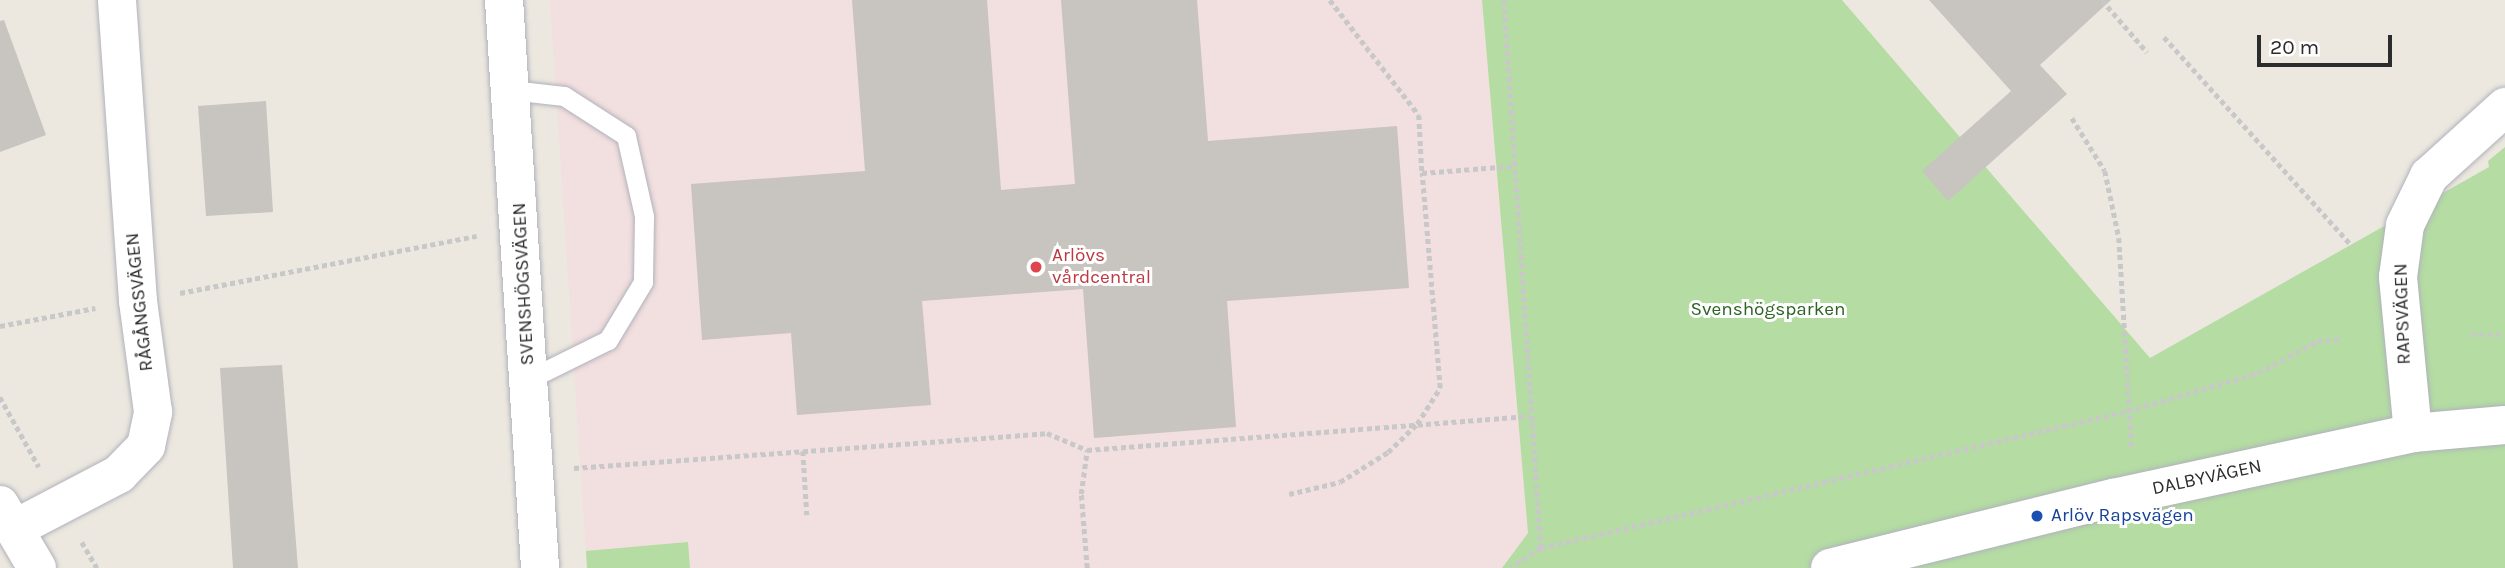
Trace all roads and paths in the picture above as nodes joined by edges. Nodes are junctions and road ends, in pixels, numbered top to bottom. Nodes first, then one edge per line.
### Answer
1 (117, 0) edge
2 (504, 0) edge
3 (1330, 0) edge
4 (1503, 0) edge
5 (2102, 0) edge
6 (2164, 37) dead end
7 (2147, 52) dead end
8 (511, 90) junction
9 (2505, 107) edge
10 (2072, 118) dead end
11 (1512, 166) junction
12 (1422, 173) junction
13 (522, 228) junction
14 (2352, 246) dead end
15 (138, 300) junction
16 (0, 326) edge
17 (2471, 335) dead end
18 (2505, 335) edge
19 (2339, 339) dead end
20 (529, 379) junction
21 (2128, 411) junction
22 (1531, 416) junction
23 (1417, 424) junction
24 (2505, 425) edge
25 (2413, 433) junction
26 (2132, 449) dead end
27 (1087, 450) junction
28 (803, 452) junction
29 (570, 469) dead end
30 (1289, 494) dead end
31 (807, 515) dead end
32 (7, 517) edge
33 (1541, 548) junction
34 (37, 568) edge
35 (540, 568) edge
36 (1087, 568) edge
37 (1511, 568) edge
38 (1830, 568) edge

1 - 15 street, RÅGÅNGSVÄGEN
2 - 8 street, SVENSHÖGSVÄGEN
3 - 12 path
4 - 11 path
5 - 7 path
6 - 14 path
8 - 13 street, SVENSHÖGSVÄGEN
8 - 20 lane
9 - 25 street, RAPSVÄGEN
10 - 21 path
11 - 12 path
11 - 22 path
12 - 23 path
13 - 15 path
13 - 20 street, SVENSHÖGSVÄGEN
15 - 16 path
15 - 32 street, RÅGÅNGSVÄGEN
17 - 18 path
19 - 21 path
20 - 35 street, SVENSHÖGSVÄGEN
21 - 26 path
21 - 33 path
22 - 23 path
22 - 33 path
23 - 27 path
23 - 30 path
24 - 25 street, DALBYVÄGEN
25 - 38 street, DALBYVÄGEN
27 - 28 path
27 - 36 path
28 - 29 path
28 - 31 path
32 - 34 street
33 - 37 path

